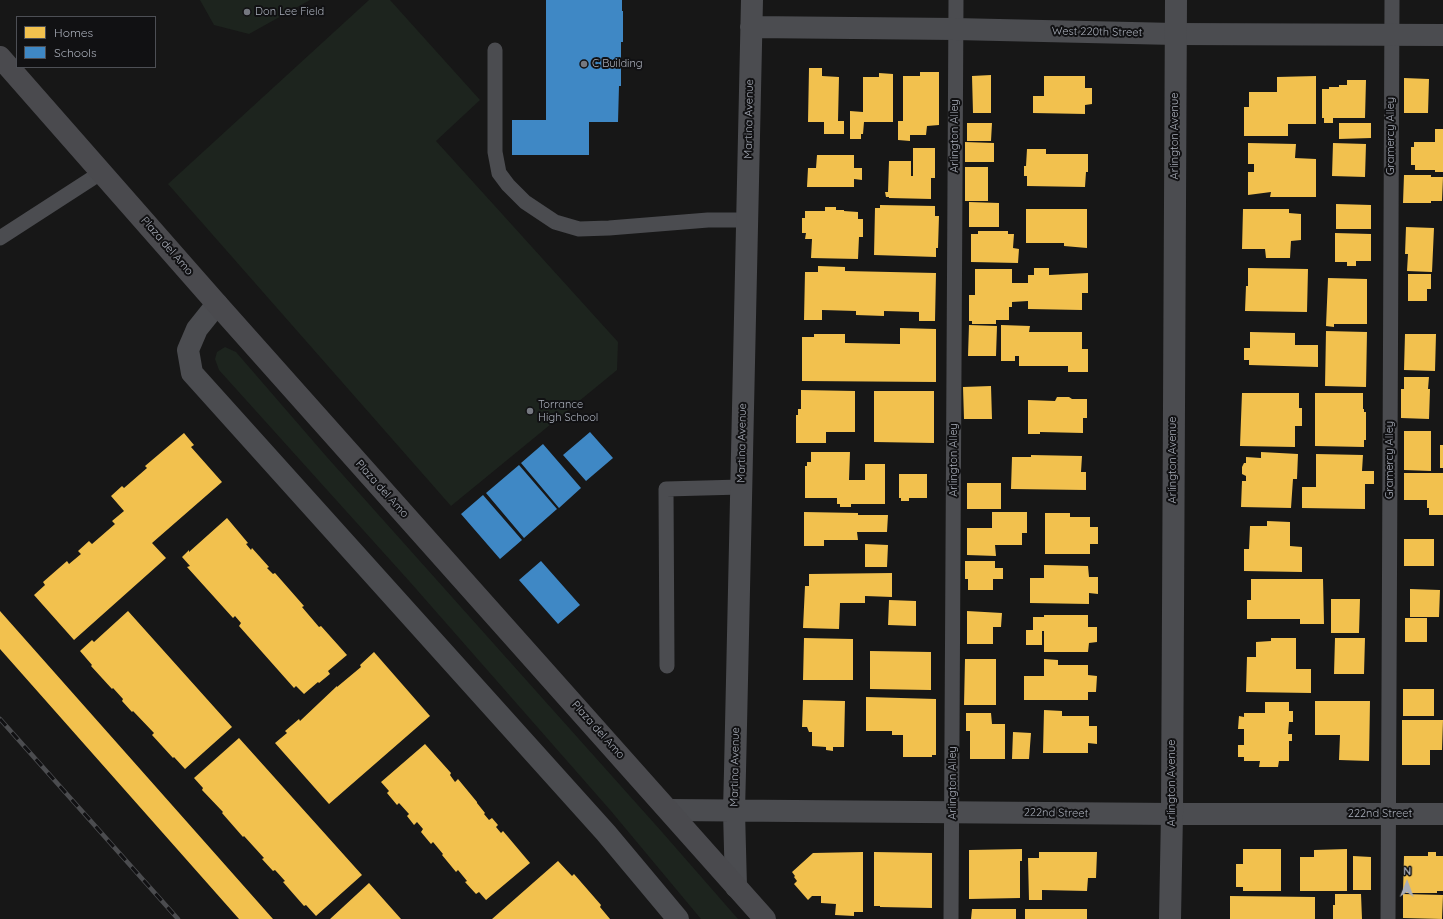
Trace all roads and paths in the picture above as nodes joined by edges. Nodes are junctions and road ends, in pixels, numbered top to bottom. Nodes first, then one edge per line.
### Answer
1 (752, 0) edge
2 (956, 0) edge
3 (1176, 0) edge
4 (1392, 0) edge
5 (751, 27) junction
6 (955, 29) junction
7 (1175, 34) junction
8 (1392, 35) junction
9 (1443, 36) edge
10 (495, 50) dead end
11 (0, 57) edge
12 (102, 172) junction
13 (747, 220) junction
14 (0, 238) edge
15 (217, 304) junction
16 (741, 487) junction
17 (667, 666) dead end
18 (669, 810) junction
19 (734, 811) junction
20 (953, 812) junction
21 (1172, 814) junction
22 (1389, 814) junction
23 (1443, 814) edge
24 (736, 887) junction
25 (678, 919) edge
26 (765, 919) edge
27 (951, 919) edge
28 (1170, 919) edge
29 (1388, 919) edge

1 - 5 street, Martina Avenue
2 - 6 lane, Arlington Alley
3 - 7 street, Arlington Avenue
4 - 8 lane, Gramercy Alley
5 - 6 street, West 220th Street
5 - 13 street, Martina Avenue
6 - 7 street, West 220th Street
6 - 20 lane, Arlington Alley
7 - 8 street, West 220th Street
7 - 21 street, Arlington Avenue
8 - 9 street, West 220th Street
8 - 22 lane, Gramercy Alley
10 - 13 lane
11 - 12 main road, Plaza del Amo
12 - 14 lane
12 - 15 main road, Plaza del Amo
13 - 16 street, Martina Avenue
15 - 18 main road, Plaza del Amo
15 - 25 street
16 - 17 lane
16 - 19 street, Martina Avenue
18 - 19 street, 222nd Street
18 - 24 main road, Plaza del Amo
19 - 20 street, 222nd Street
19 - 24 street, Martina Avenue
20 - 21 street, 222nd Street
20 - 27 lane, Arlington Alley
21 - 22 street, 222nd Street
21 - 28 street, Arlington Avenue
22 - 23 street, 222nd Street
22 - 29 lane, Gramercy Alley
24 - 26 main road, Plaza del Amo

